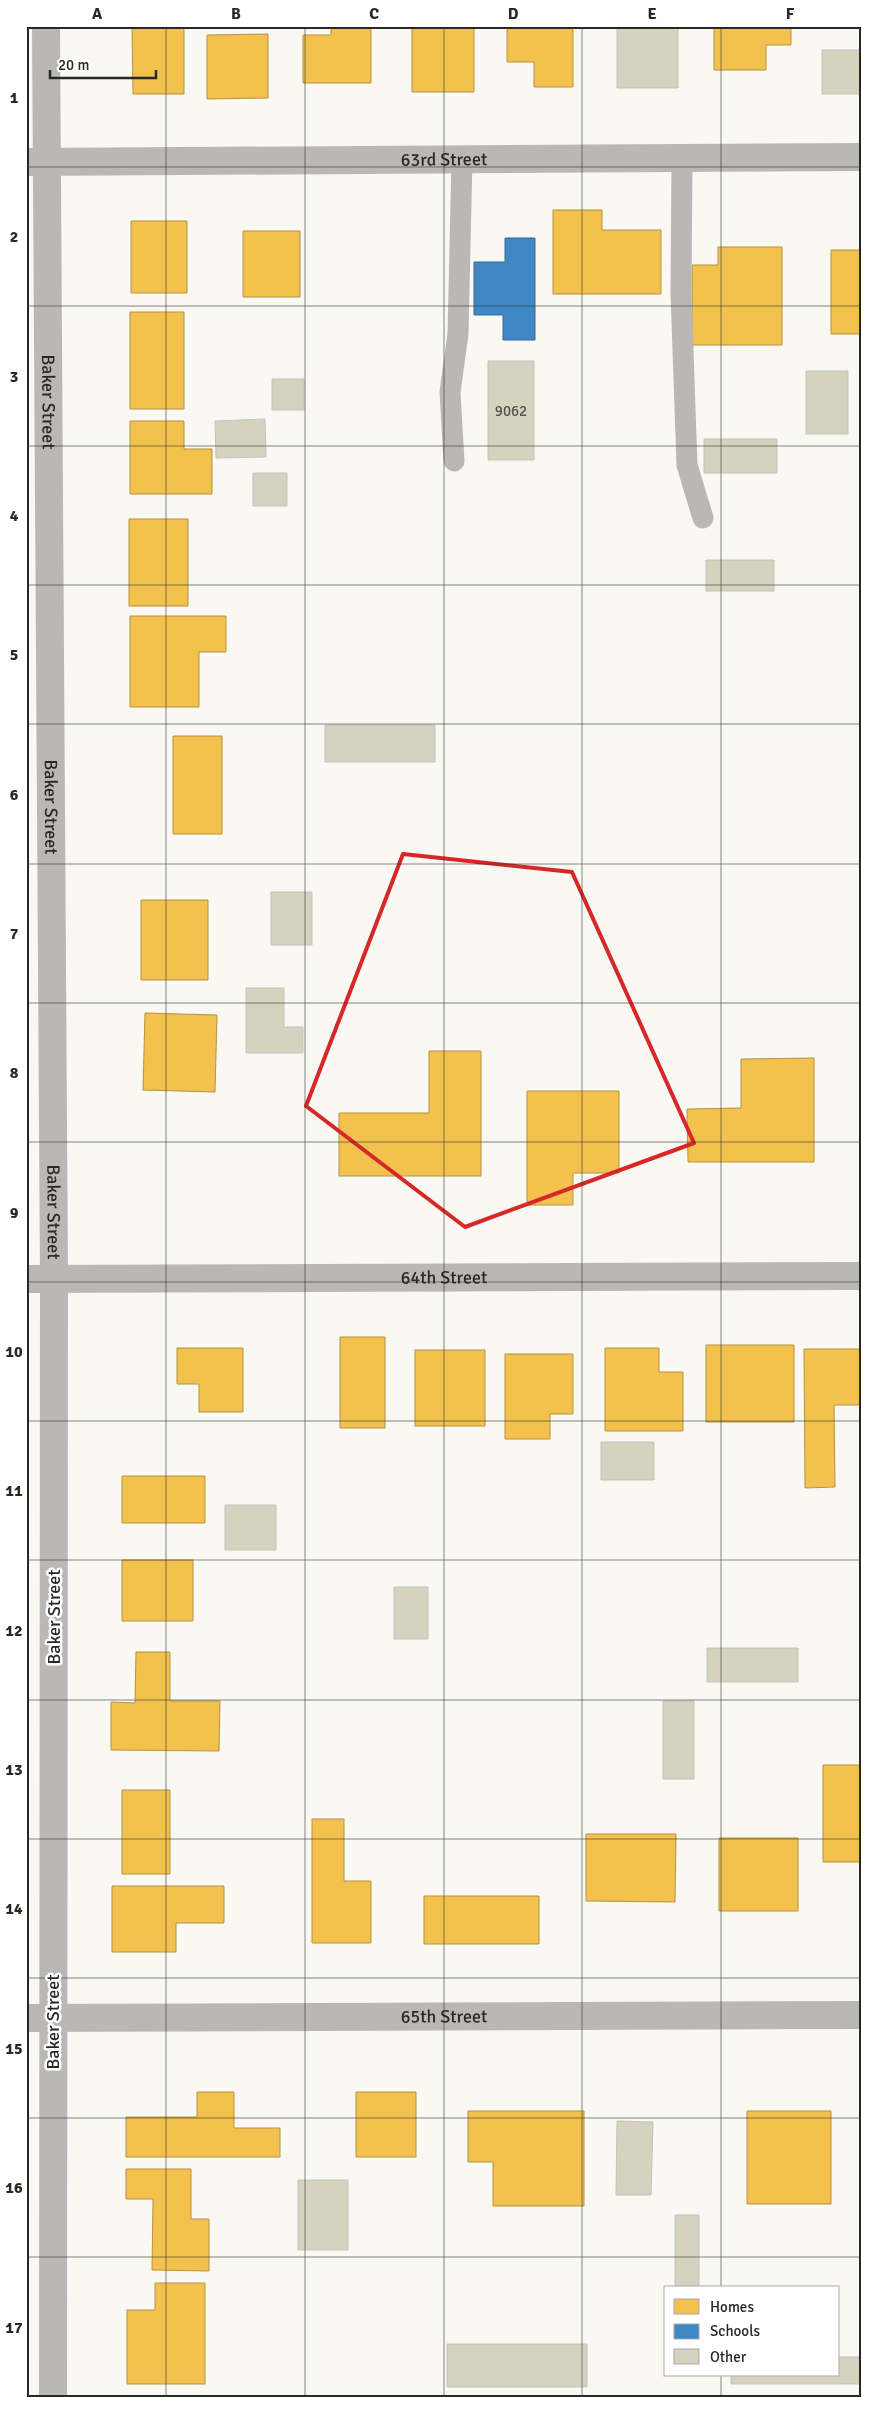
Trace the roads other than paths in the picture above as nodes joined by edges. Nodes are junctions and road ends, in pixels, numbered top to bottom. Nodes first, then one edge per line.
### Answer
1 (46, 26) edge
2 (861, 157) edge
3 (682, 158) junction
4 (462, 159) junction
5 (36, 162) edge
6 (454, 461) dead end
7 (703, 518) dead end
8 (861, 1276) edge
9 (26, 1279) edge
10 (54, 1279) junction
11 (861, 2015) edge
12 (53, 2017) junction
13 (26, 2018) edge
14 (53, 2398) edge

1 - 5 street, Baker Street
2 - 3 street, 63rd Street
3 - 4 street, 63rd Street
3 - 7 lane
4 - 5 street, 63rd Street
4 - 6 lane
5 - 10 street, Baker Street
8 - 10 street, 64th Street
9 - 10 street, 64th Street
10 - 12 street, Baker Street
11 - 12 street, 65th Street
12 - 13 street, 65th Street
12 - 14 street, Baker Street

